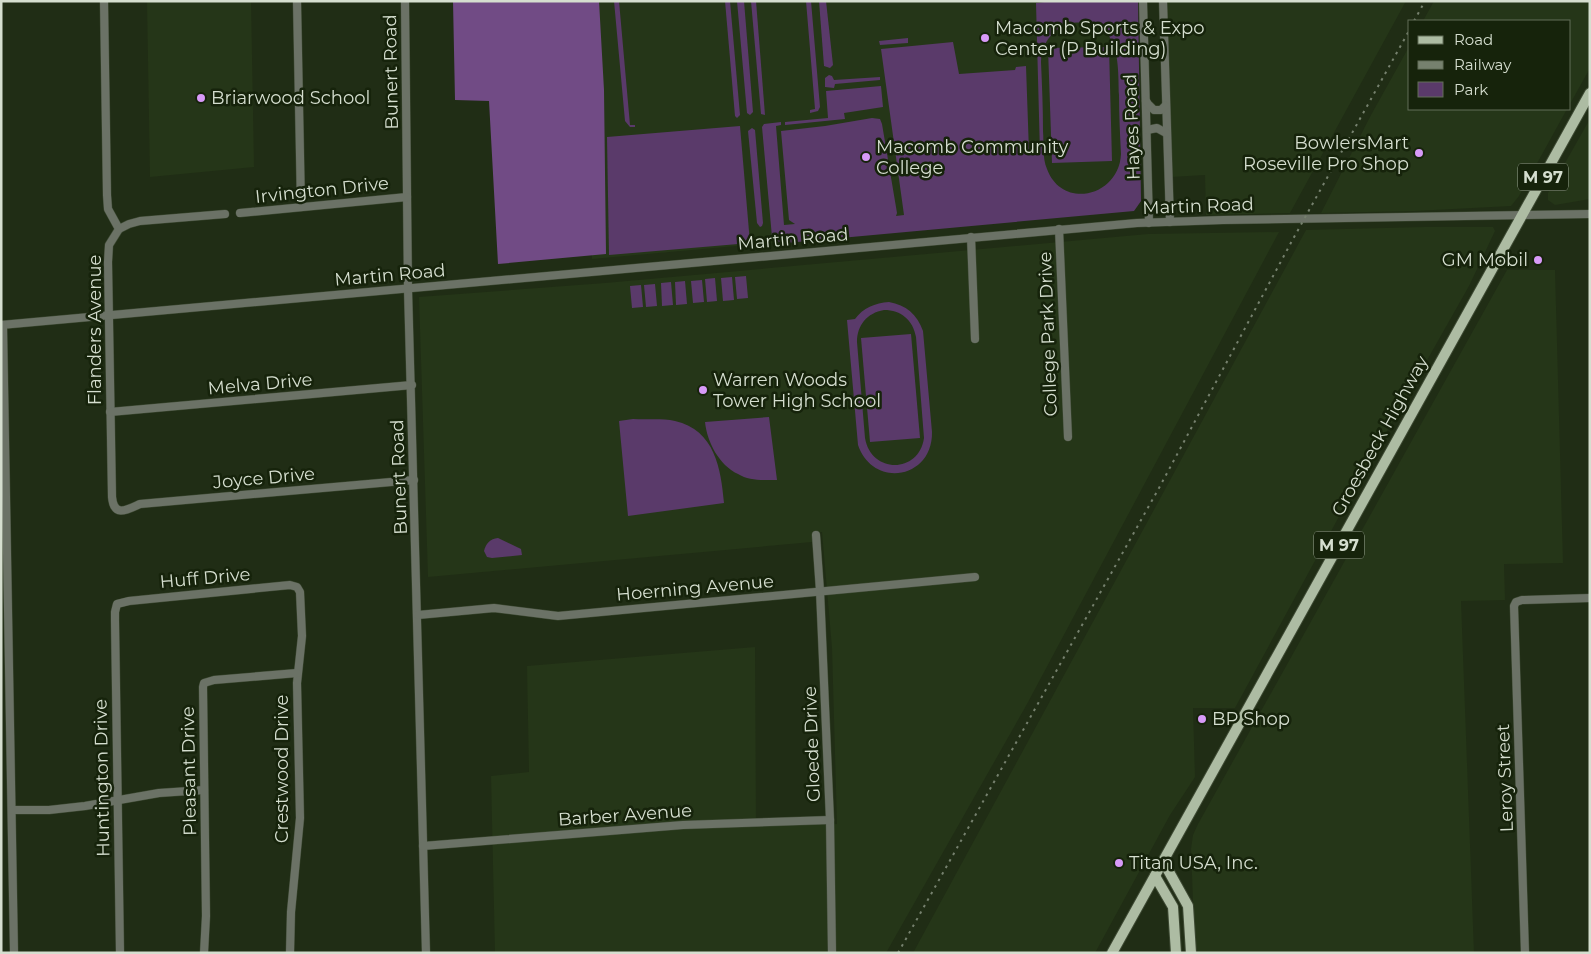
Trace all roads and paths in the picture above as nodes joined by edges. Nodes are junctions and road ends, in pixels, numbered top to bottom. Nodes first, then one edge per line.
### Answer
1 (104, 1) edge
2 (297, 1) edge
3 (405, 1) edge
4 (1143, 1) edge
5 (1163, 1) edge
6 (1590, 93) edge
7 (1146, 96) junction
8 (1165, 106) junction
9 (1147, 130) junction
10 (1166, 133) junction
11 (408, 197) junction
12 (301, 207) junction
13 (240, 213) dead end
14 (225, 214) dead end
15 (1590, 214) edge
16 (1522, 216) junction
17 (1149, 222) junction
18 (1170, 222) junction
19 (118, 229) junction
20 (1059, 229) junction
21 (971, 237) junction
22 (408, 288) junction
23 (109, 315) junction
24 (2, 325) edge
25 (975, 339) dead end
26 (412, 385) junction
27 (110, 412) junction
28 (3, 422) edge
29 (1068, 437) dead end
30 (414, 480) junction
31 (118, 510) joint
32 (4, 519) edge
33 (816, 535) dead end
34 (975, 577) dead end
35 (297, 587) joint
36 (820, 591) junction
37 (1590, 598) edge
38 (5, 601) edge
39 (117, 604) joint
40 (418, 615) junction
41 (297, 673) junction
42 (6, 678) edge
43 (204, 790) junction
44 (118, 800) junction
45 (12, 810) junction
46 (830, 820) junction
47 (423, 846) junction
48 (1163, 861) junction
49 (1155, 876) junction
50 (14, 953) edge
51 (120, 953) edge
52 (204, 953) edge
53 (290, 953) edge
54 (426, 953) edge
55 (832, 953) edge
56 (1112, 953) edge
57 (1176, 953) edge
58 (1191, 953) edge
59 (1525, 953) edge

1 - 19 street
2 - 12 street
3 - 11 street, Bunert Road
4 - 7 street, Hayes Road
5 - 8 street, Hayes Road
6 - 16 main road, Groesbeck Highway / M 97
7 - 8 street
7 - 9 street, Hayes Road
8 - 10 street, Hayes Road
9 - 10 street
9 - 17 street, Hayes Road
10 - 18 street, Hayes Road
11 - 12 street, Irvington Drive
11 - 22 street, Bunert Road
12 - 13 street, Irvington Drive
14 - 19 street
15 - 16 street, Martin Road
16 - 18 street, Martin Road
16 - 48 main road, Groesbeck Highway / M 97
17 - 18 street, Martin Road
17 - 20 street, Martin Road
19 - 23 street, Flanders Avenue
20 - 21 street, Martin Road
20 - 29 street, College Park Drive
21 - 22 street, Martin Road
21 - 25 street
22 - 23 street, Martin Road
22 - 26 street, Bunert Road
23 - 24 street, Martin Road
23 - 27 street, Flanders Avenue
24 - 28 street
26 - 27 street, Melva Drive
26 - 30 street, Bunert Road
27 - 31 street, Flanders Avenue
28 - 32 street
30 - 31 street, Joyce Drive
30 - 40 street, Bunert Road
32 - 38 street
33 - 36 street, Gloede Drive
34 - 36 street, Hoerning Avenue
35 - 39 street, Huff Drive
35 - 41 street, Crestwood Drive
36 - 40 street, Hoerning Avenue
36 - 46 street, Gloede Drive
37 - 59 street, Leroy Street
38 - 42 street
39 - 44 street, Huntington Drive
40 - 47 street, Bunert Road
41 - 43 street, Pleasant Drive
41 - 53 street, Crestwood Drive
42 - 45 street
43 - 44 street
43 - 52 street, Pleasant Drive
44 - 45 street
44 - 51 street, Huntington Drive
45 - 50 street
46 - 47 street, Barber Avenue
46 - 55 street, Gloede Drive
47 - 54 street, Bunert Road
48 - 49 main road, Groesbeck Highway / M 97
48 - 58 main road
49 - 56 main road, Groesbeck Highway / M 97
49 - 57 main road

